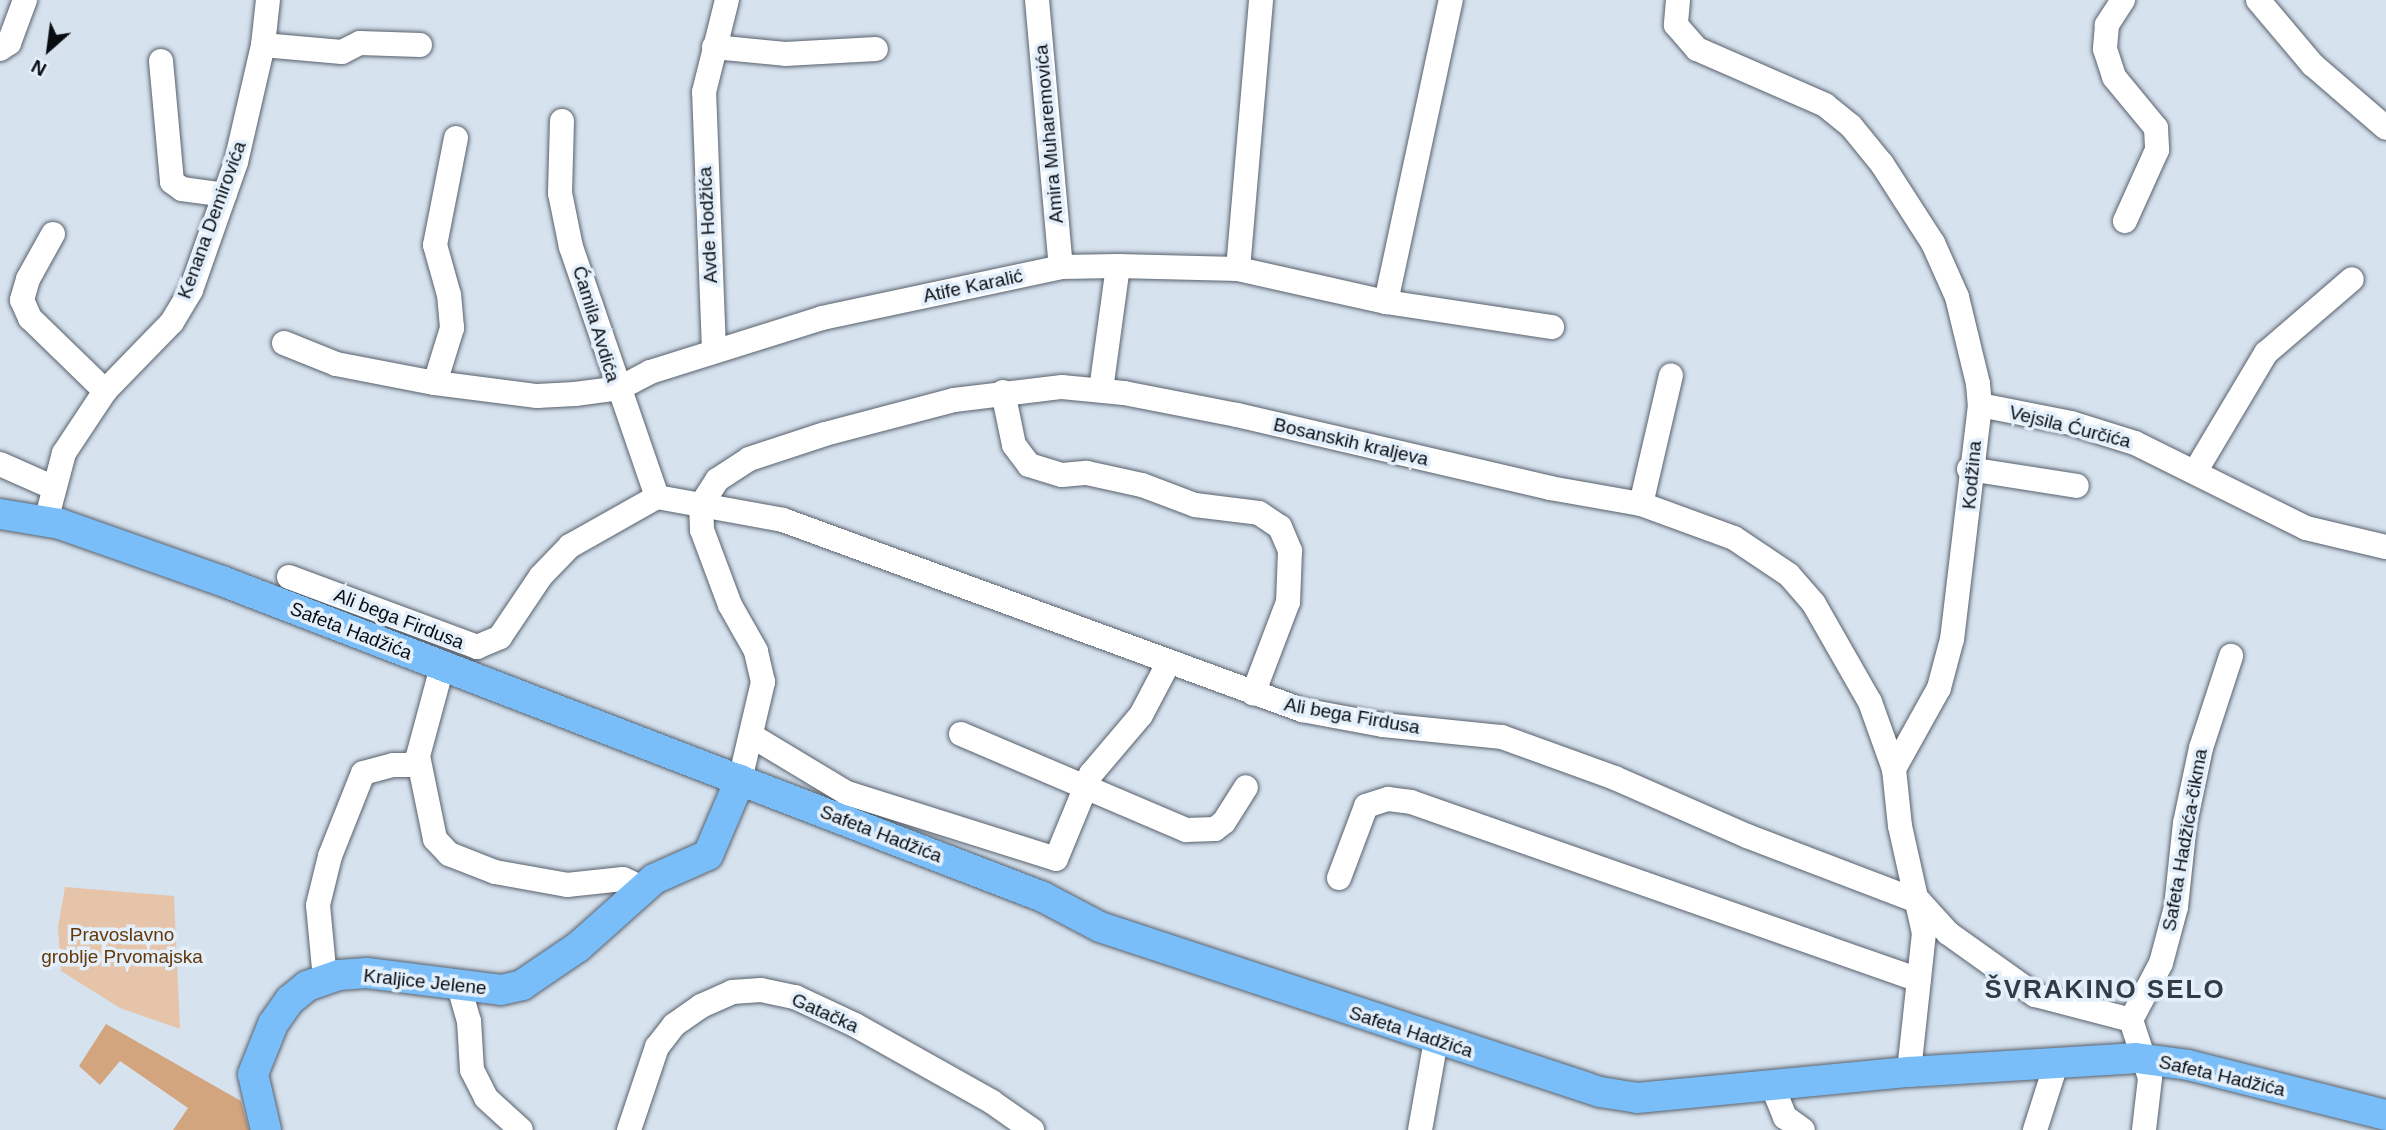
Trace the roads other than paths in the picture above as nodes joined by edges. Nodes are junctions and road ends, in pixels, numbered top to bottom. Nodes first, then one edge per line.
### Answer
1 (25, 0) edge
2 (268, 0) edge
3 (727, 0) edge
4 (1037, 0) edge
5 (1261, 0) edge
6 (1451, 0) edge
7 (1678, 0) edge
8 (2123, 0) edge
9 (2258, 0) edge
10 (263, 45) junction
11 (420, 45) dead end
12 (714, 47) junction
13 (0, 49) edge
14 (876, 49) dead end
15 (161, 61) dead end
16 (562, 121) dead end
17 (2386, 128) edge
18 (456, 138) dead end
19 (225, 195) junction
20 (2124, 221) dead end
21 (53, 234) dead end
22 (1118, 266) junction
23 (1061, 267) junction
24 (1238, 269) junction
25 (2352, 279) dead end
26 (1386, 302) junction
27 (1552, 327) dead end
28 (284, 343) dead end
29 (714, 350) junction
30 (1671, 375) dead end
31 (435, 383) junction
32 (620, 388) junction
33 (1101, 390) junction
34 (105, 391) junction
35 (1003, 391) junction
36 (1980, 405) junction
37 (0, 464) edge
38 (1969, 469) junction
39 (2195, 472) junction
40 (52, 486) junction
41 (2077, 486) dead end
42 (657, 497) junction
43 (1641, 504) junction
44 (701, 505) junction
45 (0, 514) edge
46 (46, 521) junction
47 (2386, 547) edge
48 (289, 577) dead end
49 (2231, 656) dead end
50 (1169, 662) junction
51 (442, 667) junction
52 (1253, 694) junction
53 (961, 734) dead end
54 (752, 736) junction
55 (419, 765) junction
56 (1894, 769) junction
57 (740, 780) junction
58 (1085, 785) junction
59 (1246, 787) dead end
60 (1339, 878) dead end
61 (642, 888) junction
62 (1920, 902) junction
63 (325, 979) junction
64 (1919, 980) junction
65 (458, 983) junction
66 (2131, 1020) junction
67 (1436, 1040) junction
68 (2146, 1059) junction
69 (2056, 1064) junction
70 (1909, 1072) junction
71 (1772, 1085) junction
72 (2386, 1115) edge
73 (1788, 1126) edge
74 (265, 1130) edge
75 (521, 1130) edge
76 (629, 1130) edge
77 (1032, 1130) edge
78 (1420, 1130) edge
79 (2035, 1130) edge
80 (2144, 1130) edge

1 - 13 street
2 - 10 street, Kenana Demirovića
3 - 12 street, Avde Hodžića
4 - 23 street, Amira Muharemovića
5 - 24 street
6 - 26 street
7 - 36 street, Kodžina
8 - 20 street
9 - 17 street
10 - 11 street
10 - 19 street, Kenana Demirovića
12 - 14 street
12 - 29 street, Avde Hodžića
15 - 19 street
16 - 32 street, Ćamila Avdića
18 - 31 street
19 - 34 street, Kenana Demirovića
21 - 34 street
22 - 23 street, Atife Karalić
22 - 24 street, Atife Karalić
22 - 33 street
23 - 29 street, Atife Karalić
24 - 26 street, Atife Karalić
25 - 39 street
26 - 27 street, Atife Karalić
28 - 31 street, Ćamila Avdića
29 - 32 street
30 - 43 street
31 - 32 street, Ćamila Avdića
32 - 42 street
33 - 35 street, Bosanskih kraljeva
33 - 43 street, Bosanskih kraljeva
34 - 40 street, Kenana Demirovića
35 - 44 street, Bosanskih kraljeva
35 - 52 street
36 - 38 street, Kodžina
36 - 39 street, Vejsila Ćurčića
37 - 40 street
38 - 41 street
38 - 56 street, Kodžina
39 - 47 street, Vejsila Ćurčića
40 - 46 street, Kenana Demirovića
42 - 44 street, Ali bega Firdusa
42 - 48 street, Ali bega Firdusa
43 - 56 street, Bosanskih kraljeva
44 - 50 street, Ali bega Firdusa
44 - 54 street
45 - 46 main road, Safeta Hadžića
46 - 51 main road, Safeta Hadžića
49 - 66 street, Safeta Hadžića-čikma
50 - 52 street, Ali bega Firdusa
50 - 58 street
51 - 55 street
51 - 57 main road, Safeta Hadžića
52 - 62 street, Ali bega Firdusa
53 - 58 street
54 - 57 street
54 - 58 street
55 - 61 street
55 - 63 street
56 - 62 street
57 - 61 main road, Kraljice Jelene
57 - 67 main road, Safeta Hadžića
58 - 59 street
60 - 64 street
61 - 65 main road, Kraljice Jelene
62 - 64 street
62 - 66 street
63 - 65 main road, Kraljice Jelene
63 - 74 main road, Kraljice Jelene
64 - 70 street
65 - 75 street
66 - 68 street
67 - 71 main road, Safeta Hadžića
67 - 78 street
68 - 69 main road, Safeta Hadžića
68 - 72 main road, Safeta Hadžića
68 - 80 street
69 - 70 main road, Safeta Hadžića
69 - 79 street
70 - 71 main road, Safeta Hadžića
71 - 73 street
76 - 77 street, Gatačka

